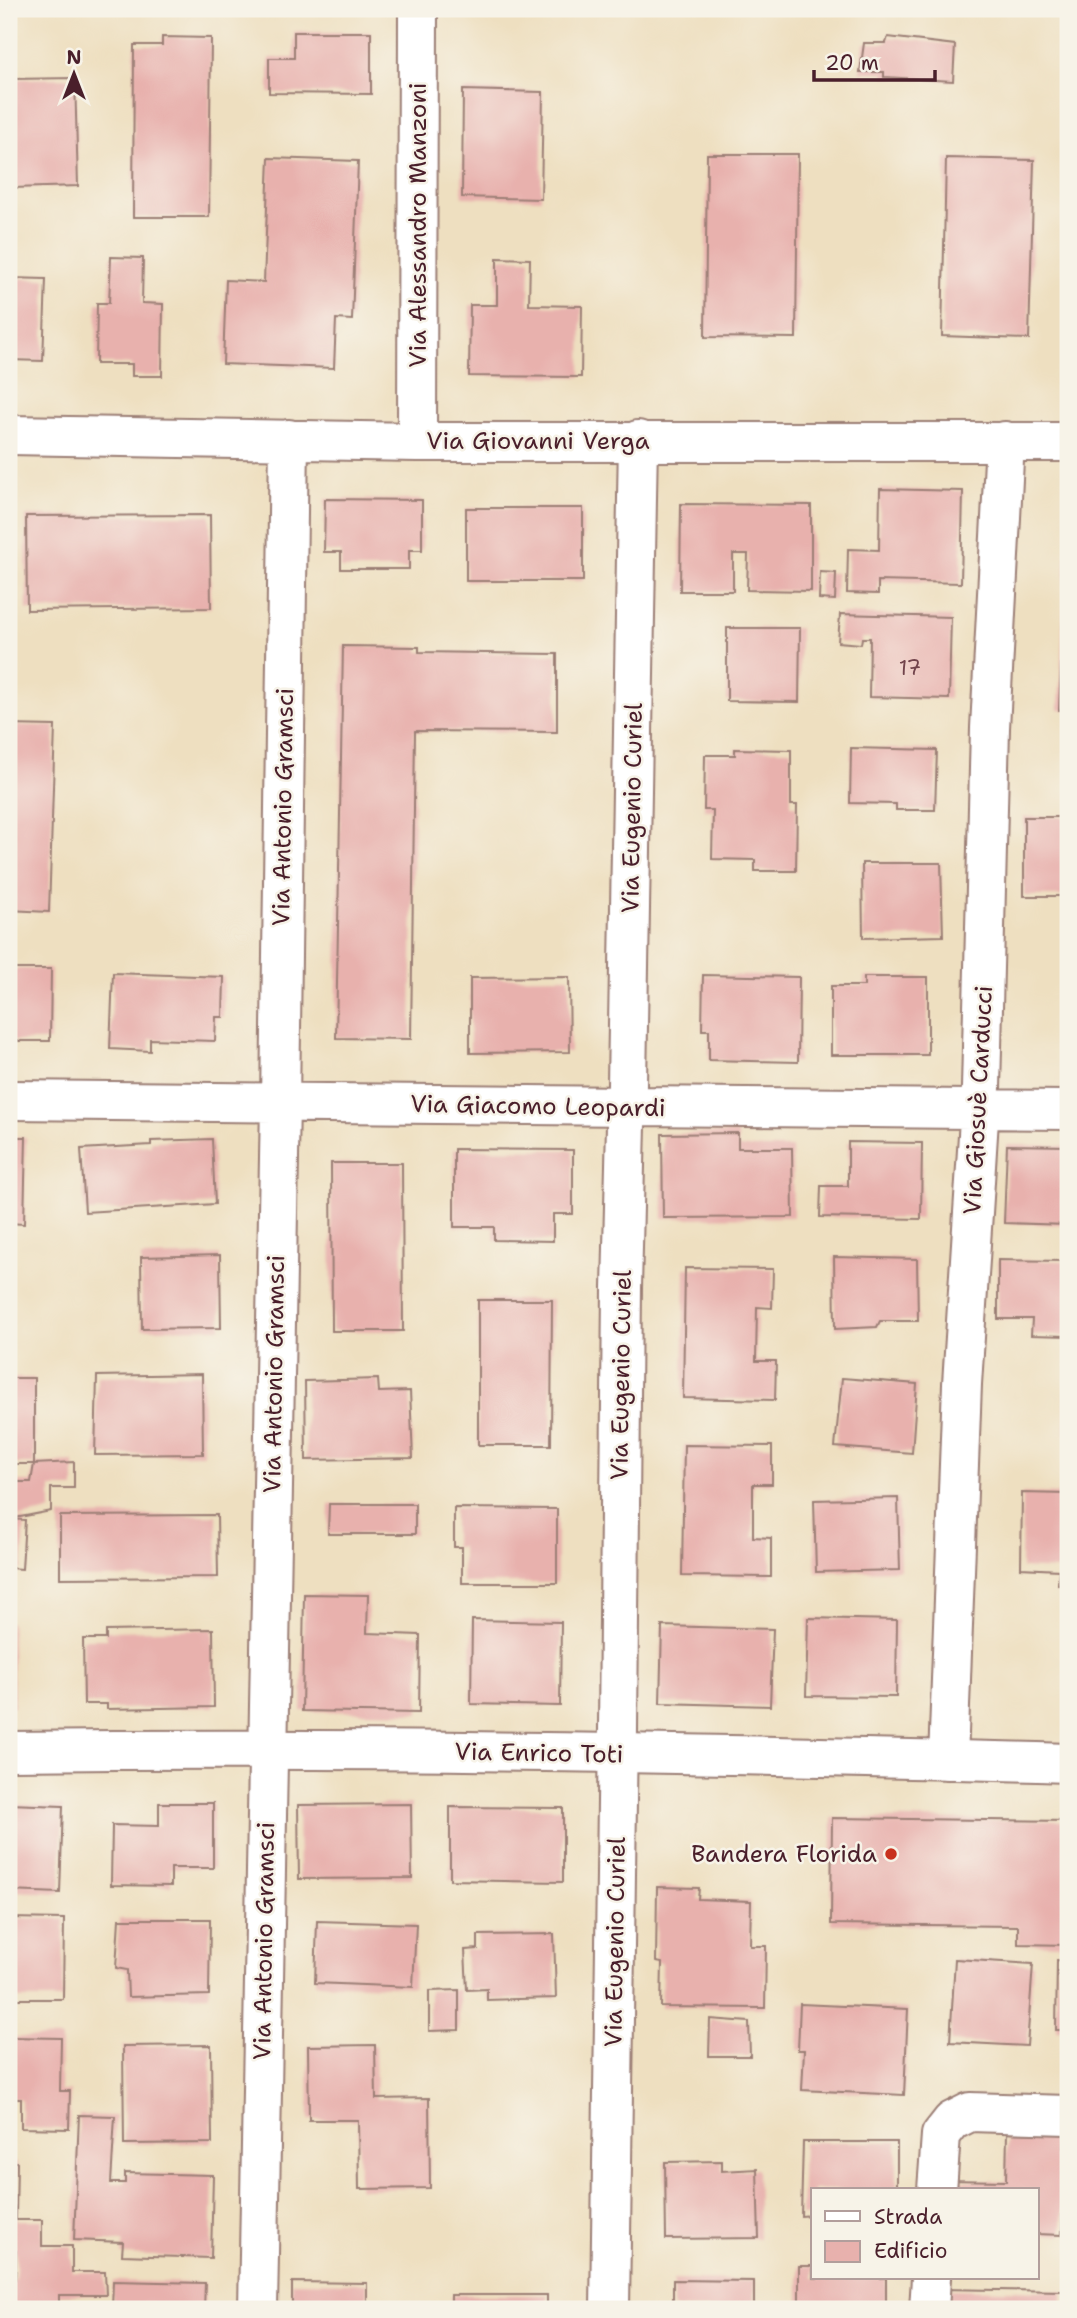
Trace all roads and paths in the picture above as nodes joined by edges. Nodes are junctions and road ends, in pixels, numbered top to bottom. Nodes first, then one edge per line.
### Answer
1 (418, 9) edge
2 (9, 435) edge
3 (289, 439) junction
4 (638, 440) junction
5 (1005, 441) junction
6 (417, 442) junction
7 (1068, 442) edge
8 (9, 1100) edge
9 (279, 1103) junction
10 (627, 1107) junction
11 (980, 1109) junction
12 (1068, 1110) edge
13 (268, 1750) junction
14 (9, 1751) edge
15 (618, 1754) junction
16 (948, 1760) junction
17 (1068, 1763) edge
18 (1068, 2115) edge
19 (937, 2188) edge
20 (931, 2280) edge
21 (258, 2309) edge
22 (610, 2309) edge
23 (929, 2309) edge

1 - 6 street, Via Alessandro Manzoni
2 - 3 street, Via Giovanni Verga
3 - 6 street, Via Giovanni Verga
3 - 9 street, Via Antonio Gramsci
4 - 5 street, Via Giovanni Verga
4 - 6 street, Via Giovanni Verga
4 - 10 street, Via Eugenio Curiel
5 - 7 street, Via Giovanni Verga
5 - 11 street, Via Giosuè Carducci
8 - 9 street, Via Giacomo Leopardi
9 - 10 street, Via Giacomo Leopardi
9 - 13 street, Via Antonio Gramsci
10 - 11 street, Via Giacomo Leopardi
10 - 15 street, Via Eugenio Curiel
11 - 12 street, Via Giacomo Leopardi
11 - 16 street, Via Giosuè Carducci
13 - 14 street, Via Enrico Toti
13 - 15 street, Via Enrico Toti
13 - 21 street, Via Antonio Gramsci
15 - 16 street, Via Enrico Toti
15 - 22 street, Via Eugenio Curiel
16 - 17 street, Via Enrico Toti
18 - 19 street
20 - 23 street

